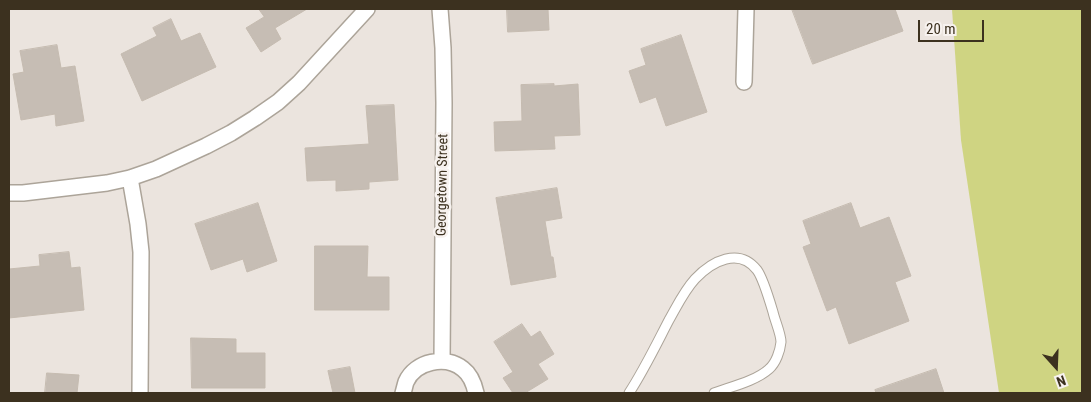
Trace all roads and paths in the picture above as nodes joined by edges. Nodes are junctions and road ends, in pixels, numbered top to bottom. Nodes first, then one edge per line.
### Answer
1 (366, 9) edge
2 (440, 9) edge
3 (746, 9) edge
4 (744, 82) dead end
5 (130, 178) junction
6 (9, 193) edge
7 (442, 361) junction
8 (140, 393) edge
9 (403, 393) edge
10 (476, 393) edge
11 (628, 393) edge
12 (714, 393) edge

1 - 5 street
2 - 7 street, Georgetown Street
3 - 4 street
5 - 6 street
5 - 8 street
7 - 9 street
7 - 10 street
11 - 12 lane

